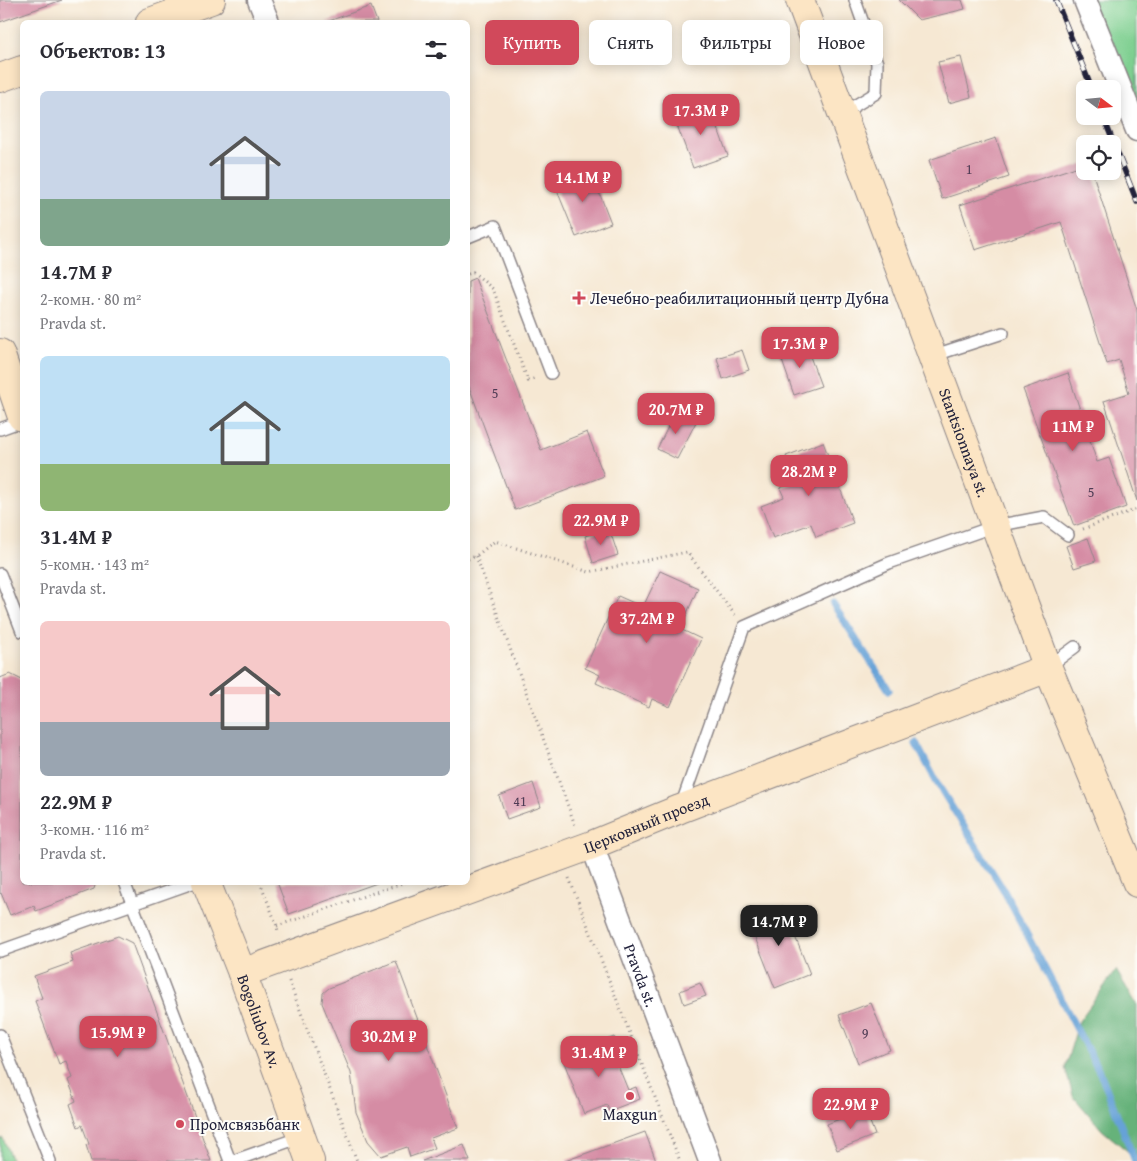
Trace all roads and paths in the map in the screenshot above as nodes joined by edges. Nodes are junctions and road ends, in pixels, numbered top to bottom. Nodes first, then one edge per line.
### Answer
1 (211, 0) edge
2 (259, 0) edge
3 (800, 0) edge
4 (856, 0) edge
5 (1085, 0) edge
6 (156, 20) edge
7 (267, 20) edge
8 (20, 71) edge
9 (0, 78) edge
10 (841, 114) junction
11 (1137, 130) edge
12 (470, 236) edge
13 (470, 273) edge
14 (1003, 333) dead end
15 (0, 353) edge
16 (932, 356) junction
17 (551, 373) joint
18 (20, 411) edge
19 (20, 422) edge
20 (0, 429) edge
21 (1137, 509) edge
22 (995, 526) junction
23 (1068, 534) joint
24 (476, 556) junction
25 (470, 558) edge
26 (0, 574) edge
27 (20, 626) edge
28 (744, 627) junction
29 (1075, 647) dead end
30 (1048, 668) junction
31 (680, 809) junction
32 (588, 846) junction
33 (566, 870) dead end
34 (1137, 883) edge
35 (125, 885) edge
36 (187, 885) edge
37 (207, 885) edge
38 (261, 885) edge
39 (396, 885) edge
40 (133, 905) junction
41 (0, 951) edge
42 (242, 973) junction
43 (0, 1036) edge
44 (306, 1149) edge
45 (50, 1161) edge
46 (231, 1161) edge
47 (680, 1161) edge
48 (710, 1161) edge

1 - 6 main road
2 - 7 street
3 - 10 main road, Stantsionnaya st.
4 - 10 lane
5 - 11 street
8 - 9 main road
10 - 16 main road, Stantsionnaya st.
12 - 17 lane
13 - 17 path
14 - 16 lane
15 - 18 main road
16 - 22 main road, Stantsionnaya st.
19 - 20 lane
21 - 23 path
22 - 23 lane
22 - 28 lane
22 - 30 main road, Stantsionnaya st.
24 - 25 path
24 - 28 path
24 - 32 path
26 - 27 lane
28 - 31 lane
29 - 30 lane
30 - 31 main road, Церковный проезд
30 - 34 main road, Stantsionnaya st.
31 - 32 main road, Церковный проезд
32 - 42 main road, Церковный проезд
32 - 48 street, Pravda st.
33 - 47 path
35 - 40 lane
36 - 40 lane
37 - 42 main road, Bogoliubov Av.
38 - 39 path
40 - 41 lane
40 - 46 lane
42 - 44 main road, Bogoliubov Av.
43 - 45 lane
44 - 46 lane

